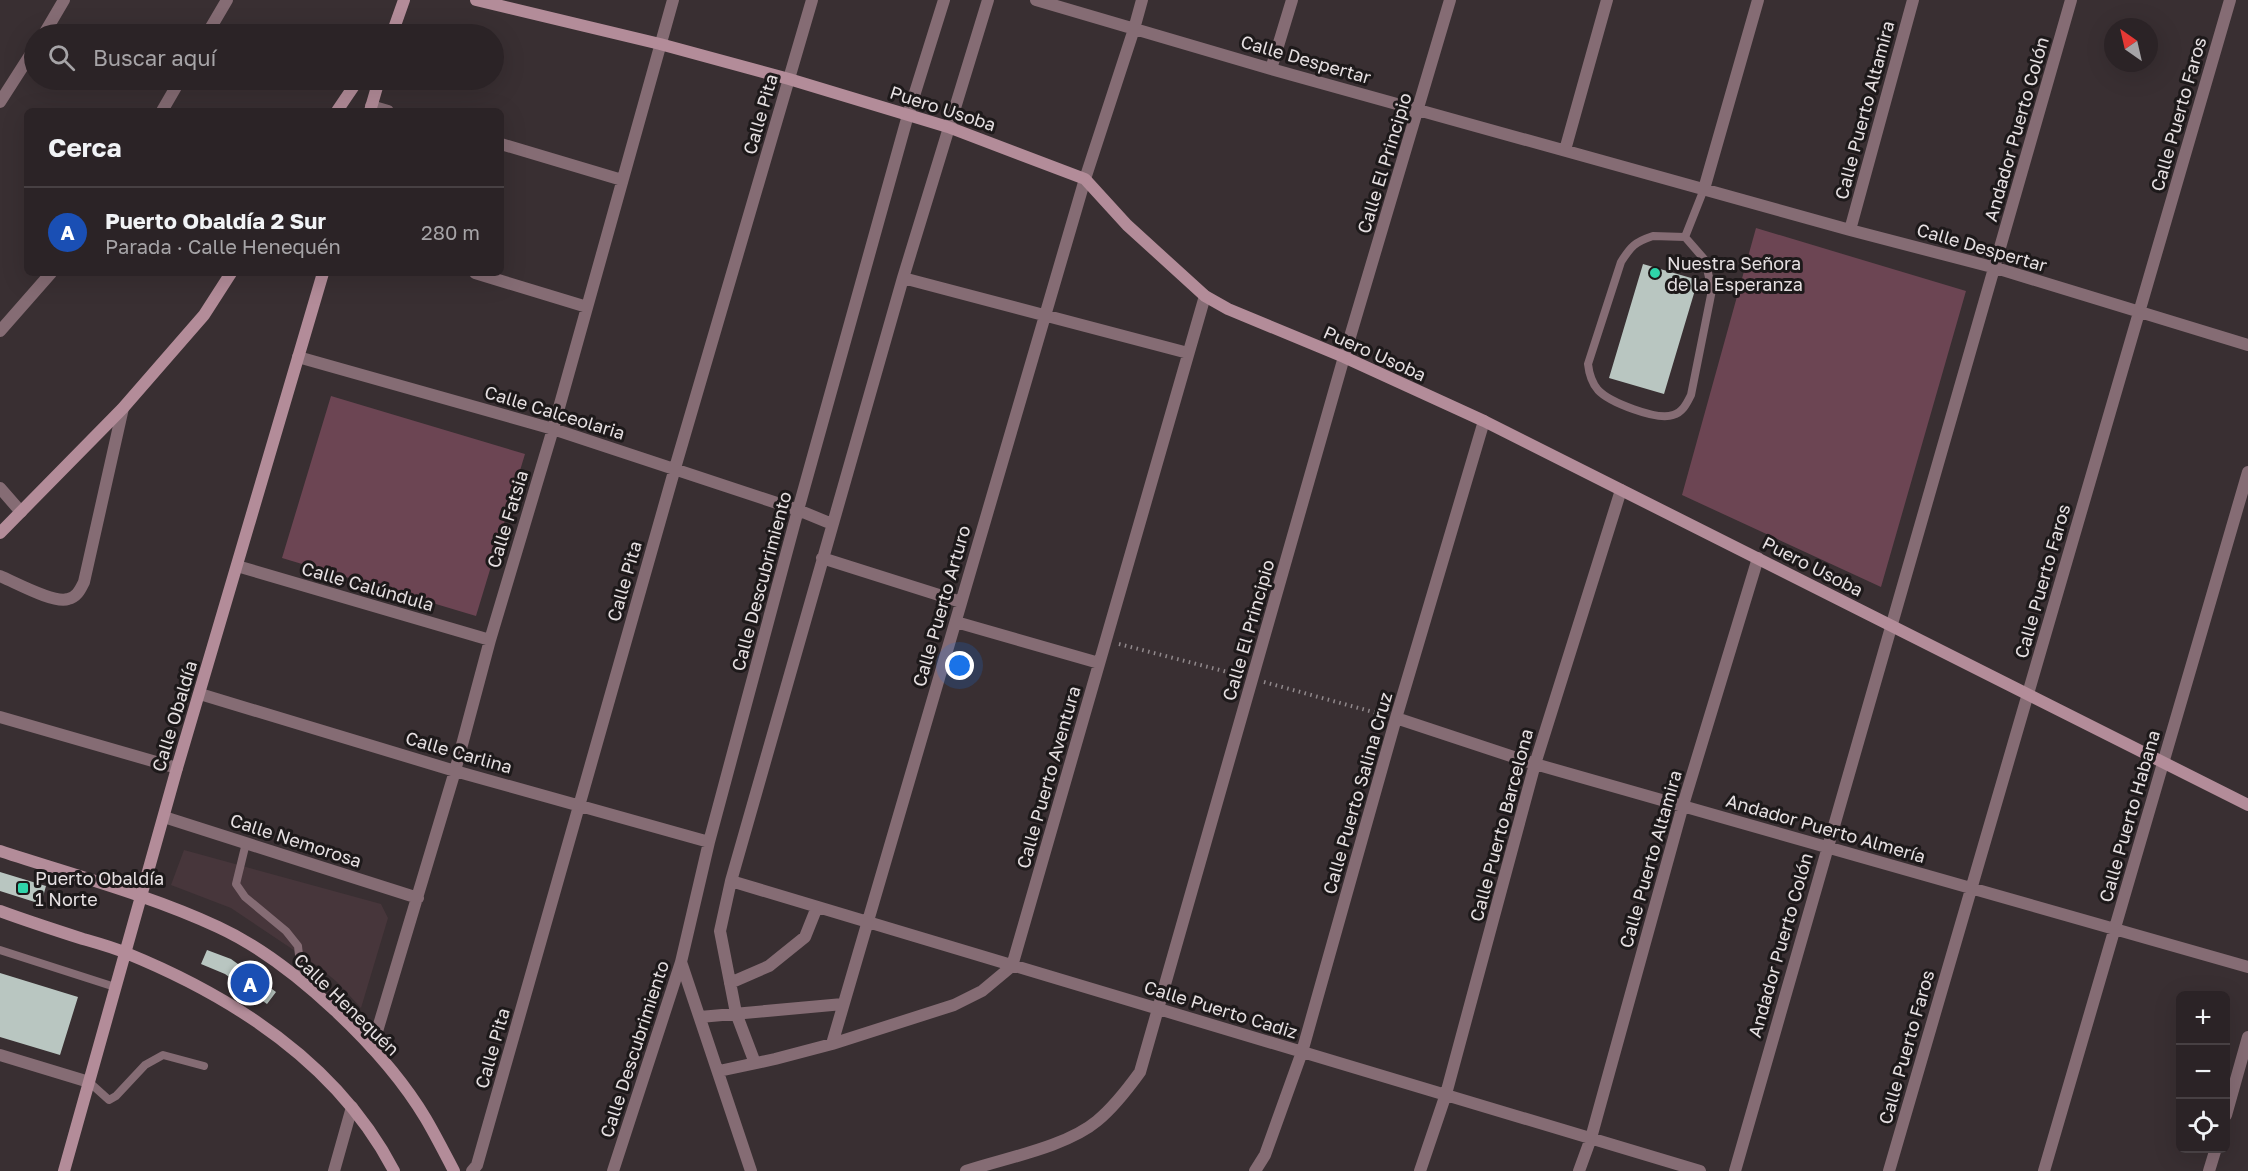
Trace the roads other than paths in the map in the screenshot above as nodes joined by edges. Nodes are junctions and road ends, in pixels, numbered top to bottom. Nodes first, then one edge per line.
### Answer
1 (64, 0) edge
2 (227, 0) edge
3 (404, 0) edge
4 (476, 0) edge
5 (673, 0) edge
6 (812, 0) edge
7 (944, 0) edge
8 (988, 0) edge
9 (1036, 0) edge
10 (1142, 0) edge
11 (1292, 0) edge
12 (1450, 0) edge
13 (1607, 0) edge
14 (1758, 0) edge
15 (1913, 0) edge
16 (2071, 0) edge
17 (2230, 0) edge
18 (50, 24) edge
19 (213, 24) edge
20 (395, 24) edge
21 (1134, 29) junction
22 (660, 44) junction
23 (24, 65) edge
24 (1271, 69) junction
25 (789, 79) junction
26 (174, 90) edge
27 (351, 90) edge
28 (376, 90) edge
29 (0, 102) edge
30 (164, 108) edge
31 (339, 108) edge
32 (370, 108) edge
33 (1419, 110) junction
34 (908, 115) junction
35 (948, 127) junction
36 (504, 145) edge
37 (1565, 150) junction
38 (1084, 179) junction
39 (622, 180) junction
40 (1704, 189) junction
41 (1850, 230) junction
42 (1685, 237) junction
43 (1996, 268) junction
44 (48, 276) edge
45 (229, 276) edge
46 (322, 276) edge
47 (485, 276) edge
48 (903, 278) junction
49 (1205, 296) junction
50 (587, 307) junction
51 (2139, 312) junction
52 (1046, 316) junction
53 (0, 331) edge
54 (2248, 345) edge
55 (1188, 353) junction
56 (298, 357) junction
57 (1344, 357) junction
58 (123, 408) junction
59 (1484, 421) junction
60 (554, 429) junction
61 (675, 468) junction
62 (2248, 472) edge
63 (0, 488) edge
64 (1621, 490) junction
65 (798, 510) junction
66 (21, 512) junction
67 (832, 524) junction
68 (0, 533) edge
69 (822, 558) junction
70 (1758, 558) junction
71 (237, 566) junction
72 (0, 576) edge
73 (961, 602) junction
74 (956, 622) junction
75 (1893, 626) junction
76 (490, 640) junction
77 (1099, 663) junction
78 (200, 693) junction
79 (2028, 694) junction
80 (0, 717) edge
81 (1396, 718) junction
82 (2163, 762) junction
83 (1535, 764) junction
84 (177, 768) junction
85 (454, 771) junction
86 (1683, 805) junction
87 (2248, 805) edge
88 (580, 806) junction
89 (164, 817) junction
90 (709, 842) junction
91 (246, 843) junction
92 (1826, 846) junction
93 (0, 851) edge
94 (731, 881) junction
95 (1971, 888) junction
96 (140, 898) junction
97 (418, 898) junction
98 (817, 907) junction
99 (0, 911) edge
100 (867, 922) junction
101 (2114, 930) junction
102 (0, 950) edge
103 (124, 952) junction
104 (681, 962) junction
105 (1012, 966) junction
106 (2248, 967) edge
107 (302, 982) junction
108 (730, 983) junction
109 (115, 987) junction
110 (843, 1004) junction
111 (1158, 1009) junction
112 (736, 1013) junction
113 (700, 1017) junction
114 (2248, 1037) edge
115 (832, 1044) junction
116 (372, 1048) junction
117 (1302, 1052) junction
118 (0, 1055) edge
119 (755, 1063) junction
120 (204, 1066) dead end
121 (719, 1071) junction
122 (89, 1082) junction
123 (1446, 1094) junction
124 (2230, 1101) edge
125 (352, 1107) junction
126 (1591, 1138) junction
127 (2215, 1153) edge
128 (66, 1171) edge
129 (334, 1171) edge
130 (394, 1171) edge
131 (454, 1171) edge
132 (472, 1171) edge
133 (613, 1171) edge
134 (751, 1171) edge
135 (966, 1171) edge
136 (1255, 1171) edge
137 (1420, 1171) edge
138 (1579, 1171) edge
139 (1700, 1171) edge
140 (1735, 1171) edge
141 (1889, 1171) edge
142 (2044, 1171) edge
143 (2209, 1171) edge

1 - 18 street
2 - 19 street
3 - 20 street
4 - 22 street, Puero Usoba
5 - 22 street, Calle Fatsia
6 - 25 street, Calle Pita
7 - 34 street, Calle Descubrimiento
8 - 35 street
9 - 21 street, Calle Despertar
10 - 21 street, Calle Puerto Arturo
11 - 24 street
12 - 33 street, Calle El Principio
13 - 37 street
14 - 40 street
15 - 41 street, Calle Puerto Altamira
16 - 43 street, Andador Puerto Colón
17 - 51 street, Calle Puerto Faros
21 - 24 street, Calle Despertar
21 - 38 street, Calle Puerto Arturo
22 - 25 street, Puero Usoba
22 - 39 street, Calle Fatsia
23 - 29 street
24 - 33 street, Calle Despertar
25 - 34 street, Puero Usoba
25 - 61 street, Calle Pita
26 - 30 street
27 - 31 street
28 - 32 street
33 - 37 street, Calle Despertar
33 - 57 street, Calle El Principio
34 - 35 street, Puero Usoba
34 - 65 street, Calle Descubrimiento
35 - 38 street, Puero Usoba
35 - 48 street
36 - 39 street
37 - 40 street, Calle Despertar
38 - 49 street, Puero Usoba
38 - 52 street, Calle Puerto Arturo
39 - 50 street, Calle Fatsia
40 - 41 street, Calle Despertar
40 - 42 lane
41 - 43 street, Calle Despertar
42 - 42 lane
43 - 51 street, Calle Despertar
43 - 75 street, Andador Puerto Colón
44 - 53 street
45 - 58 street
46 - 56 street, Calle Obaldía
47 - 50 street
48 - 52 street
48 - 67 street
49 - 55 street, Calle Puerto Aventura
49 - 57 street, Puero Usoba
50 - 60 street, Calle Fatsia
51 - 54 street, Calle Despertar
51 - 79 street, Calle Puerto Faros
52 - 55 street
52 - 73 street, Calle Puerto Arturo
55 - 77 street, Calle Puerto Aventura
56 - 60 street, Calle Calceolaria
56 - 71 street, Calle Obaldía
57 - 59 street, Puero Usoba
57 - 111 street, Calle El Principio
58 - 66 street
58 - 72 street
59 - 64 street, Puero Usoba
59 - 81 street, Calle Puerto Salina Cruz
60 - 61 street, Calle Calceolaria
60 - 76 street, Calle Fatsia
61 - 65 street, Calle Calceolaria
61 - 88 street, Calle Pita
62 - 82 street, Calle Puerto Habana
63 - 66 street
64 - 70 street, Puero Usoba
64 - 83 street, Calle Puerto Barcelona
65 - 67 street, Calle Calceolaria
65 - 90 street, Calle Descubrimiento
66 - 68 street
67 - 69 street
69 - 73 street
69 - 94 street
70 - 75 street, Puero Usoba
70 - 86 street, Calle Puerto Altamira
71 - 76 street, Calle Calúndula
71 - 78 street, Calle Obaldía
73 - 74 street, Calle Puerto Arturo
74 - 77 street
74 - 100 street, Calle Puerto Arturo
75 - 79 street, Puero Usoba
75 - 92 street, Andador Puerto Colón
76 - 85 street, Calle Fatsia
77 - 105 street, Calle Puerto Aventura
78 - 84 street, Calle Obaldía
78 - 85 street, Calle Carlina
79 - 82 street, Puero Usoba
79 - 95 street, Calle Puerto Faros
80 - 84 street
81 - 83 street, Andador Puerto Almería
81 - 117 street, Calle Puerto Salina Cruz
82 - 87 street, Puero Usoba
82 - 101 street, Calle Puerto Habana
83 - 86 street, Andador Puerto Almería
83 - 123 street, Calle Puerto Barcelona
84 - 89 street, Calle Obaldía
85 - 88 street, Calle Carlina
85 - 97 street, Calle Fatsia
86 - 92 street, Andador Puerto Almería
86 - 126 street, Calle Puerto Altamira
88 - 90 street, Calle Carlina
88 - 132 street, Calle Pita
89 - 91 street, Calle Nemorosa
89 - 96 street, Calle Obaldía
90 - 104 street, Calle Descubrimiento
91 - 97 street, Calle Nemorosa
91 - 107 lane
92 - 95 street, Andador Puerto Almería
92 - 140 street, Andador Puerto Colón
93 - 96 street, Calle Henequén
94 - 98 street, Calle Puerto Cadiz
94 - 108 street
95 - 101 street, Andador Puerto Almería
95 - 141 street, Calle Puerto Faros
96 - 103 street, Calle Obaldía
96 - 107 street, Calle Henequén
97 - 116 street, Calle Fatsia
98 - 100 street, Calle Puerto Cadiz
98 - 108 street
99 - 103 street
100 - 105 street, Calle Puerto Cadiz
100 - 110 street, Calle Puerto Arturo
101 - 106 street, Andador Puerto Almería
101 - 142 street, Calle Puerto Habana
102 - 109 lane
103 - 109 street, Calle Obaldía
103 - 125 street
104 - 113 street
104 - 133 street, Calle Descubrimiento
105 - 111 street, Calle Puerto Cadiz
105 - 115 street
107 - 116 street, Calle Henequén
108 - 112 street
109 - 122 street, Calle Obaldía
110 - 112 street
110 - 115 street, Calle Puerto Arturo
111 - 117 street, Calle Puerto Cadiz
111 - 135 street, Calle El Principio
112 - 113 street
112 - 119 street
113 - 121 street
114 - 124 street
115 - 119 street
116 - 131 street, Calle Henequén
117 - 123 street, Calle Puerto Cadiz
117 - 136 street, Calle Puerto Salina Cruz
118 - 122 street
119 - 121 street
120 - 122 lane
121 - 134 street
122 - 128 street, Calle Obaldía
123 - 126 street, Calle Puerto Cadiz
123 - 137 street, Calle Puerto Barcelona
125 - 129 street
125 - 130 street
126 - 138 street, Calle Puerto Altamira
126 - 139 street, Calle Puerto Cadiz
127 - 143 street

